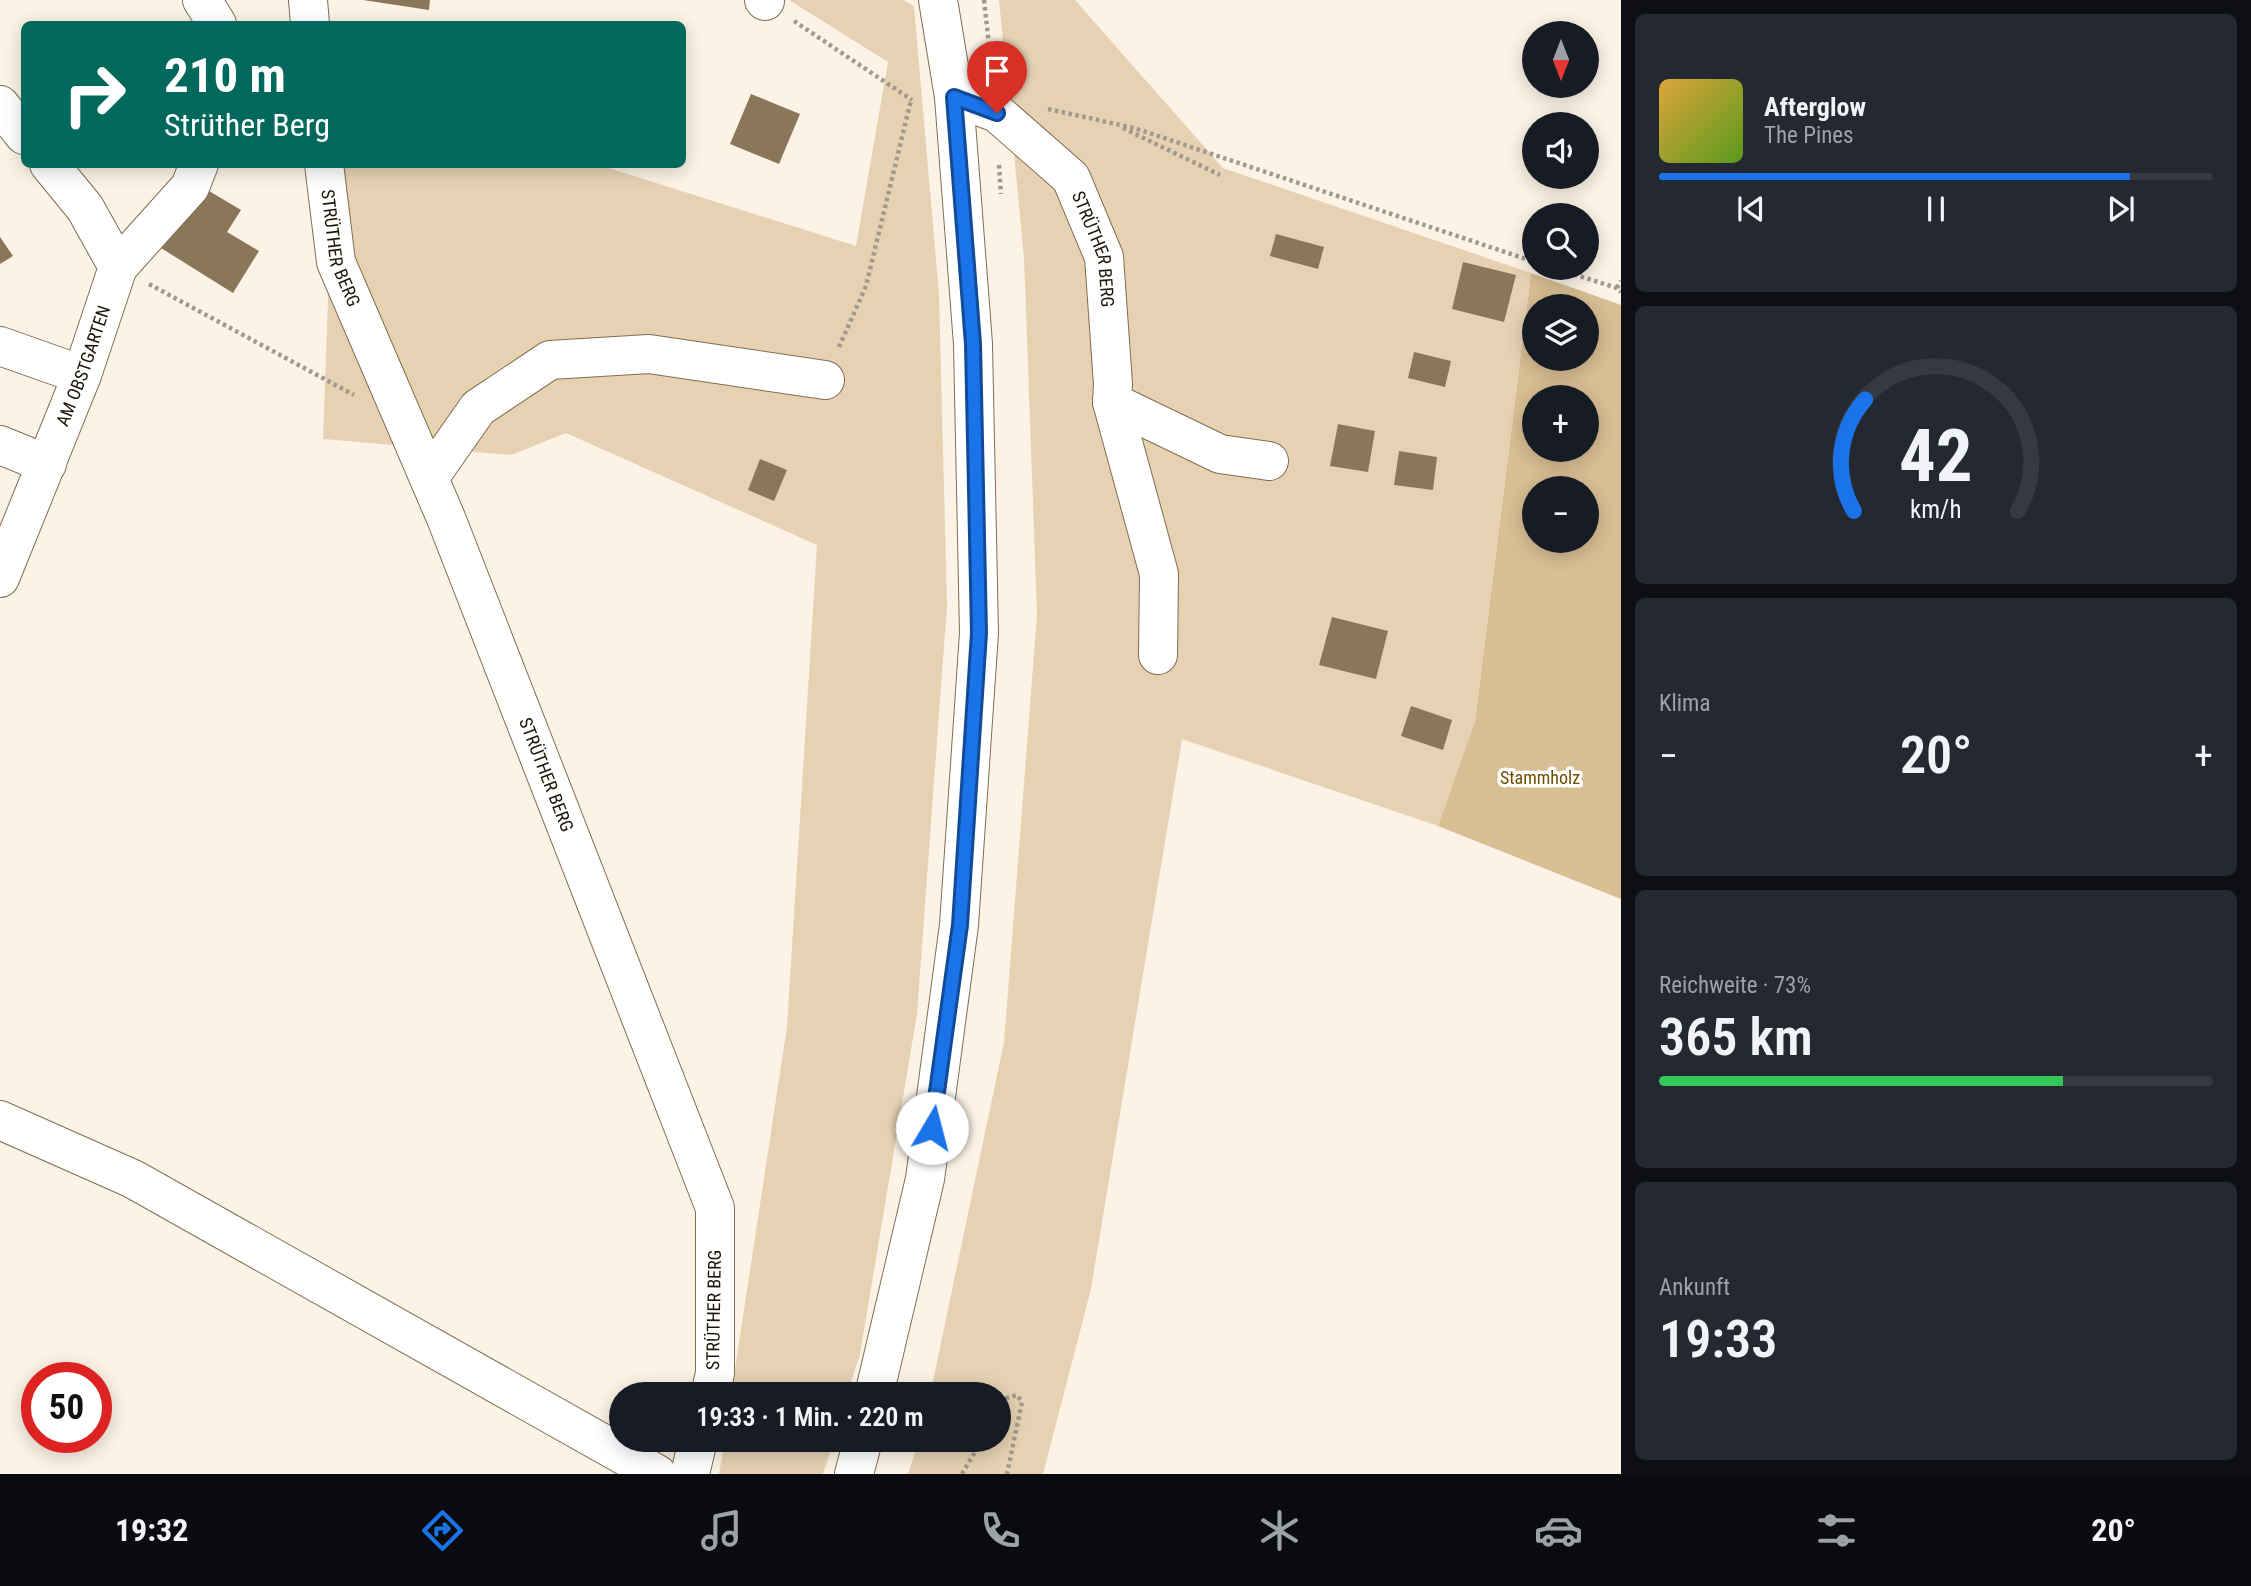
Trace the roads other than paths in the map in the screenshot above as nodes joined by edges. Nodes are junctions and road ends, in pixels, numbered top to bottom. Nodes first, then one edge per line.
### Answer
1 (202, 0) edge
2 (308, 0) edge
3 (939, 0) edge
4 (215, 21) edge
5 (310, 21) edge
6 (954, 97) junction
7 (0, 105) edge
8 (21, 131) edge
9 (52, 168) edge
10 (197, 168) edge
11 (324, 168) edge
12 (118, 267) junction
13 (0, 346) edge
14 (82, 375) junction
15 (825, 380) road end
16 (1112, 393) junction
17 (0, 445) edge
18 (1269, 461) dead end
19 (47, 464) junction
20 (429, 478) junction
21 (0, 578) edge
22 (1158, 655) dead end
23 (0, 1120) edge
24 (713, 1382) edge
25 (877, 1382) edge
26 (695, 1452) edge
27 (860, 1452) edge
28 (657, 1474) edge
29 (690, 1474) edge
30 (855, 1474) edge

1 - 4 street
2 - 5 street
3 - 6 street
6 - 16 street, STRÜTHER BERG
6 - 25 street
7 - 8 street
9 - 12 street
10 - 12 street
11 - 20 street, STRÜTHER BERG
12 - 14 street, AM OBSTGARTEN
13 - 14 street
14 - 19 street, AM OBSTGARTEN
15 - 20 street
16 - 18 street
16 - 22 street, STRÜTHER BERG
17 - 19 street
19 - 21 street, AM OBSTGARTEN
20 - 24 street, STRÜTHER BERG
23 - 28 street
26 - 29 street
27 - 30 street

